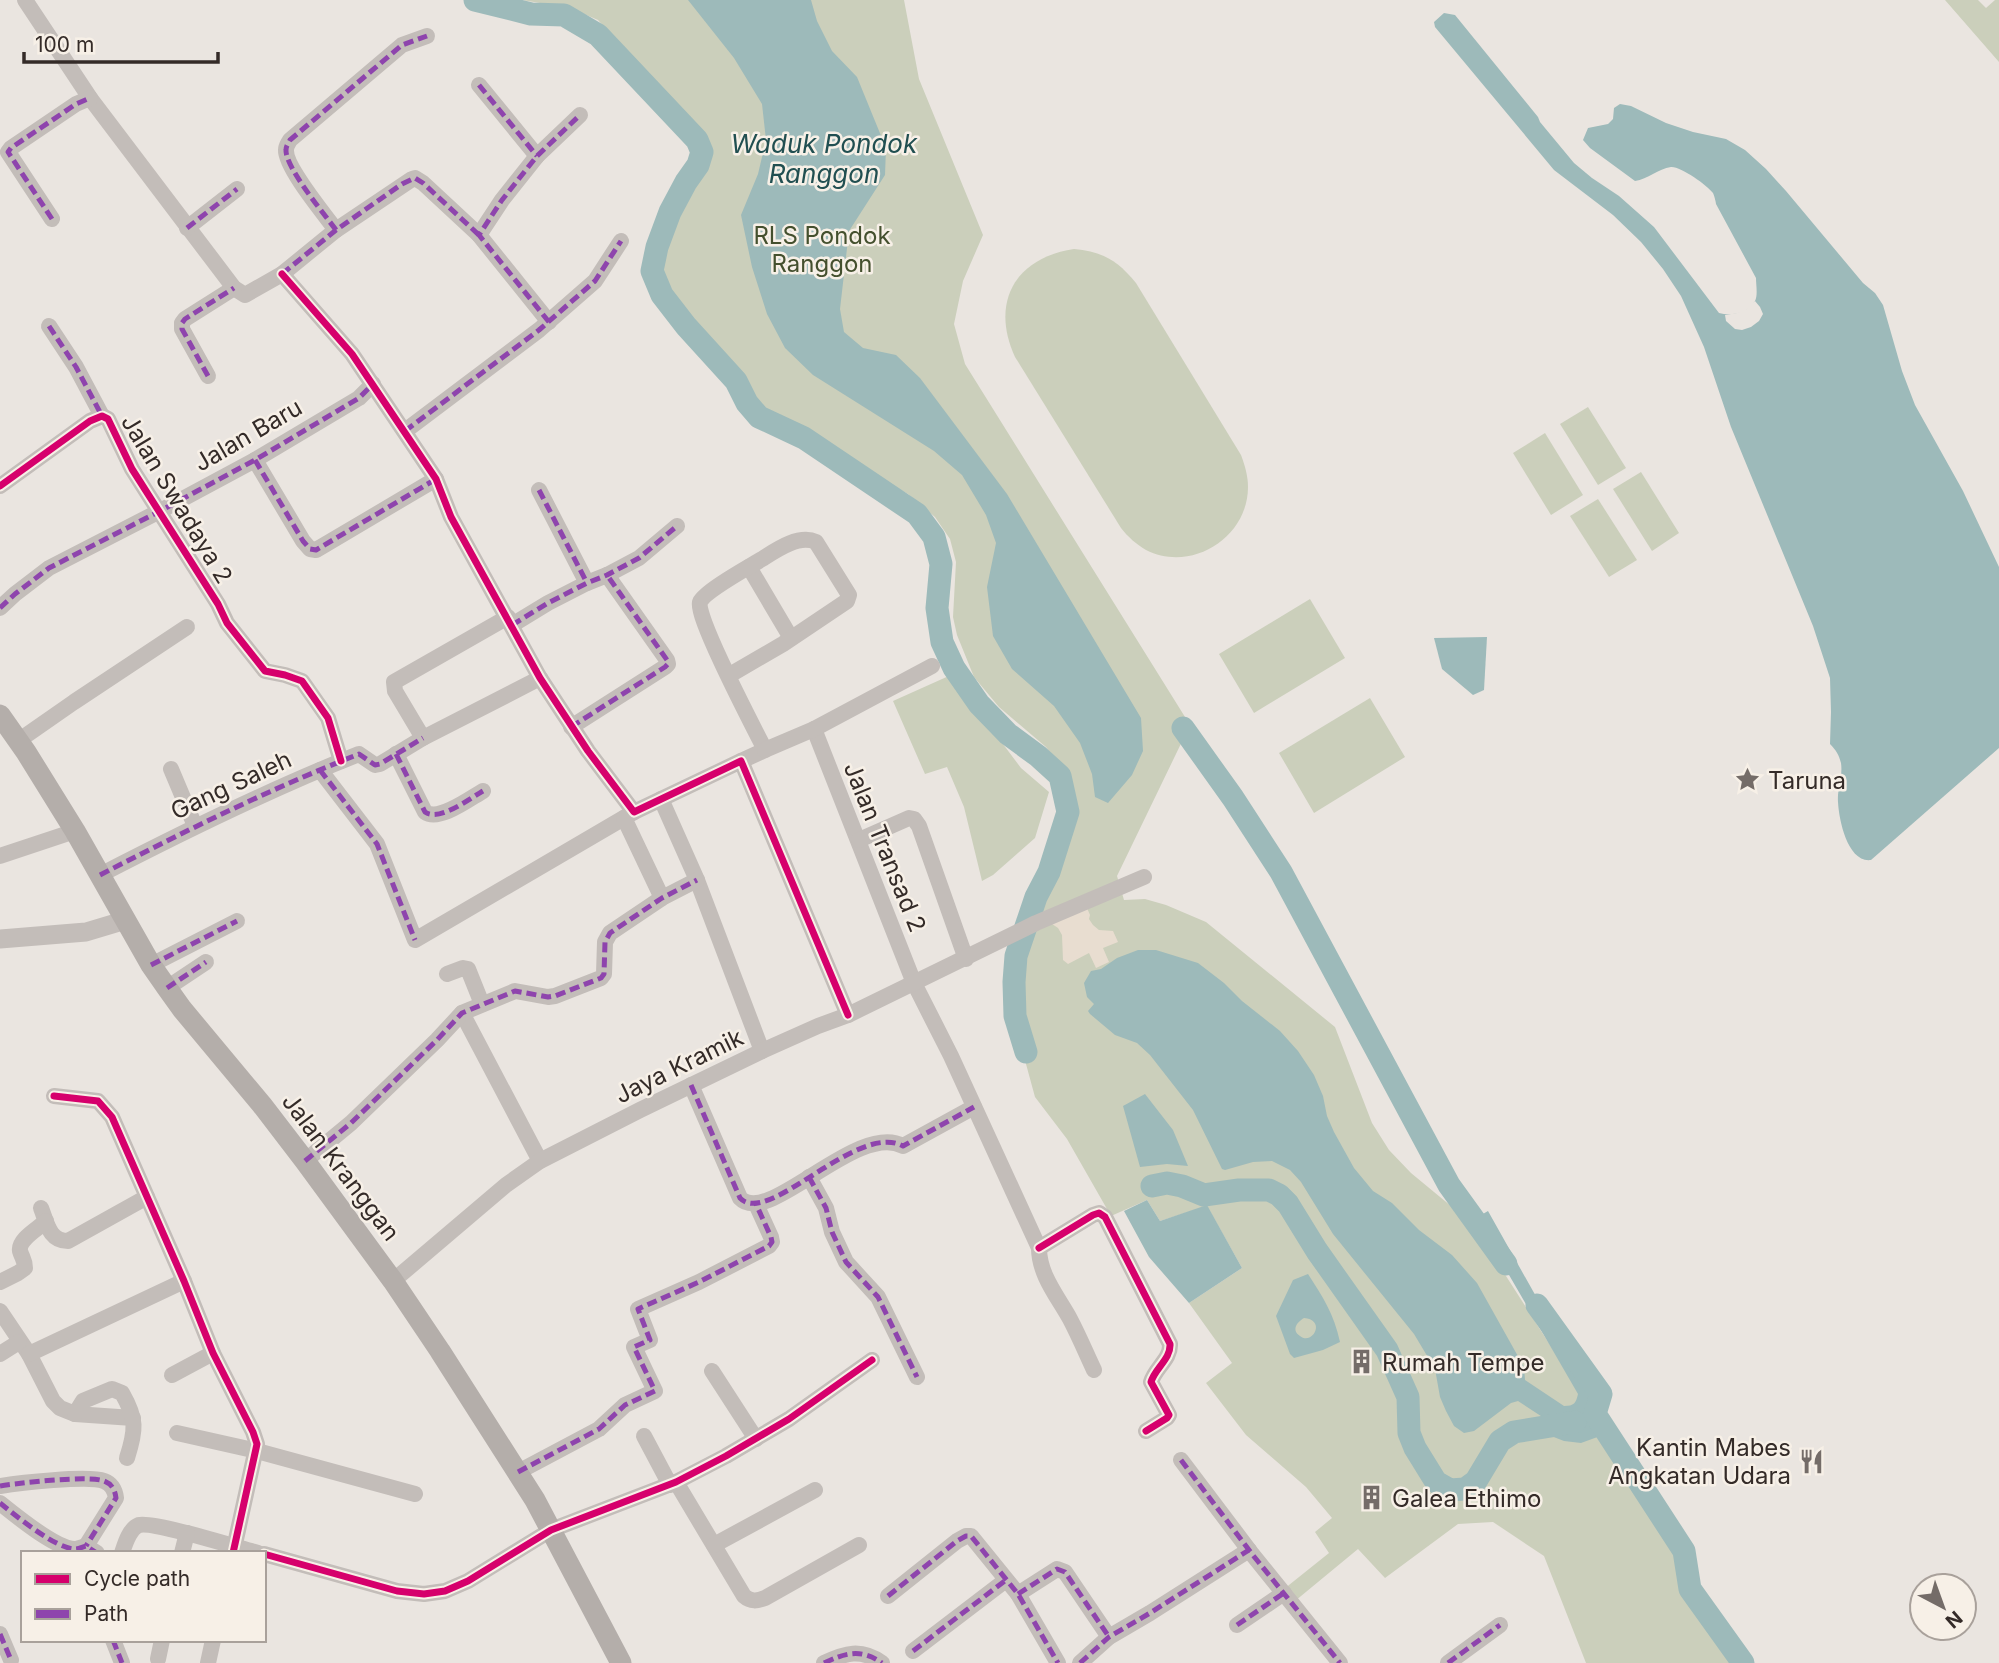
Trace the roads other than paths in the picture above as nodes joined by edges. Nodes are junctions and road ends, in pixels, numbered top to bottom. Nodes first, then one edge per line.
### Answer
1 (25, 0) edge
2 (427, 36) dead end
3 (479, 85) dead end
4 (90, 98) junction
5 (580, 114) dead end
6 (537, 156) junction
7 (237, 189) dead end
8 (52, 219) dead end
9 (187, 228) junction
10 (336, 230) junction
11 (479, 235) junction
12 (621, 241) dead end
13 (282, 274) junction
14 (234, 288) junction
15 (549, 322) junction
16 (50, 326) dead end
17 (208, 376) dead end
18 (373, 384) junction
19 (103, 416) junction
20 (405, 431) junction
21 (255, 460) junction
22 (436, 480) junction
23 (0, 486) edge
24 (539, 490) dead end
25 (160, 512) junction
26 (677, 526) dead end
27 (749, 567) junction
28 (607, 575) junction
29 (587, 583) junction
30 (0, 608) edge
31 (510, 621) junction
32 (187, 626) dead end
33 (791, 638) junction
34 (932, 666) dead end
35 (728, 676) junction
36 (540, 678) junction
37 (0, 715) edge
38 (571, 727) junction
39 (814, 729) junction
40 (423, 738) junction
41 (18, 741) junction
42 (765, 750) junction
43 (396, 754) junction
44 (341, 761) junction
45 (741, 761) junction
46 (171, 769) dead end
47 (320, 770) junction
48 (484, 791) dead end
49 (661, 799) junction
50 (629, 815) junction
51 (195, 826) junction
52 (75, 831) junction
53 (859, 840) junction
54 (0, 856) edge
55 (100, 875) junction
56 (1144, 877) dead end
57 (697, 880) junction
58 (662, 898) junction
59 (126, 920) junction
60 (237, 921) dead end
61 (0, 940) edge
62 (966, 959) junction
63 (206, 962) dead end
64 (151, 965) junction
65 (447, 974) dead end
66 (915, 983) junction
67 (167, 988) junction
68 (482, 1004) junction
69 (462, 1013) junction
70 (848, 1015) junction
71 (762, 1051) junction
72 (691, 1085) junction
73 (54, 1096) dead end
74 (974, 1107) junction
75 (305, 1161) junction
76 (540, 1161) junction
77 (809, 1177) junction
78 (147, 1198) junction
79 (756, 1204) junction
80 (1039, 1248) junction
81 (184, 1281) junction
82 (393, 1281) junction
83 (0, 1282) edge
84 (0, 1311) edge
85 (24, 1348) junction
86 (213, 1353) junction
87 (0, 1354) edge
88 (872, 1360) dead end
89 (1094, 1370) dead end
90 (712, 1371) dead end
91 (172, 1375) dead end
92 (917, 1377) dead end
93 (75, 1414) junction
94 (133, 1418) junction
95 (1146, 1431) dead end
96 (177, 1433) dead end
97 (644, 1436) dead end
98 (756, 1440) junction
99 (257, 1451) junction
100 (127, 1458) dead end
101 (1181, 1460) dead end
102 (518, 1472) junction
103 (673, 1484) junction
104 (0, 1486) edge
105 (815, 1490) dead end
106 (415, 1494) dead end
107 (0, 1503) edge
108 (551, 1530) junction
109 (187, 1533) junction
110 (714, 1545) junction
111 (859, 1545) dead end
112 (91, 1550) edge
113 (234, 1550) edge
114 (1249, 1550) junction
115 (123, 1551) edge
116 (182, 1551) edge
117 (266, 1556) edge
118 (1006, 1580) junction
119 (1284, 1593) junction
120 (1018, 1594) junction
121 (888, 1596) dead end
122 (1237, 1625) dead end
123 (1500, 1625) dead end
124 (0, 1634) edge
125 (1109, 1637) junction
126 (114, 1642) edge
127 (162, 1642) edge
128 (213, 1642) edge
129 (912, 1651) dead end
130 (158, 1659) dead end
131 (11, 1660) dead end
132 (122, 1663) edge
133 (208, 1663) edge
134 (621, 1663) edge
135 (824, 1663) edge
136 (882, 1663) edge
137 (1059, 1663) edge
138 (1080, 1663) edge
139 (1340, 1663) edge
140 (1448, 1663) edge

1 - 4 street
2 - 10 street
3 - 6 street
4 - 8 street
4 - 9 street
5 - 6 street
6 - 11 street
7 - 9 street
9 - 14 street
10 - 11 street
10 - 13 street
11 - 15 street
12 - 15 street
13 - 14 street
13 - 18 street
14 - 17 street
15 - 20 street
16 - 19 street
18 - 20 street
18 - 21 street, Jalan Baru
19 - 23 street, Jalan Swadaya 2
19 - 25 street, Jalan Swadaya 2
20 - 22 street
21 - 22 street
21 - 25 street, Jalan Baru
22 - 31 street
24 - 29 street
25 - 30 street, Jalan Baru
25 - 44 street, Jalan Swadaya 2
26 - 28 street
27 - 33 street
27 - 33 street
27 - 35 street
28 - 29 street
28 - 38 street
29 - 31 street
31 - 36 street
31 - 40 street
32 - 41 street
33 - 35 street
34 - 39 street
35 - 42 street
36 - 38 street
36 - 40 street
37 - 41 main road, Jalan Kranggan
38 - 50 street
39 - 42 street
39 - 53 street, Jalan Transad 2
40 - 43 street
41 - 52 main road, Jalan Kranggan
42 - 45 street
43 - 44 street
43 - 48 street
44 - 47 street
45 - 49 street
45 - 70 street
46 - 51 street
47 - 50 street, Gang Saleh
47 - 51 street, Gang Saleh
49 - 50 street
49 - 57 street
50 - 58 street
51 - 55 street, Gang Saleh
52 - 54 street
52 - 55 main road, Jalan Kranggan
53 - 62 street
53 - 66 street, Jalan Transad 2
55 - 59 main road, Jalan Kranggan
56 - 62 street, Jaya Kramik
57 - 58 street
57 - 71 street
58 - 68 street
59 - 61 street
59 - 64 main road, Jalan Kranggan
60 - 64 street
62 - 66 street, Jaya Kramik
63 - 67 street
64 - 67 main road, Jalan Kranggan
65 - 68 street
66 - 70 street, Jaya Kramik
66 - 74 street, Jalan Transad 2
67 - 75 main road, Jalan Kranggan
68 - 69 street
69 - 75 street
69 - 76 street
70 - 71 street, Jaya Kramik
71 - 72 street, Jaya Kramik
72 - 76 street, Jaya Kramik
72 - 79 street
73 - 78 street
74 - 77 street
74 - 80 street, Jalan Transad 2
75 - 82 main road, Jalan Kranggan
76 - 82 street, Jaya Kramik
77 - 79 street
77 - 92 street
78 - 81 street
78 - 83 street
79 - 102 street
80 - 89 street, Jalan Transad 2
80 - 95 street
81 - 85 street
81 - 86 street
82 - 102 main road, Jalan Kranggan
84 - 85 street
85 - 87 street
85 - 93 street
86 - 91 street
86 - 99 street
88 - 98 street
90 - 98 street
93 - 94 street
93 - 94 street
94 - 100 street
96 - 99 street
97 - 103 street
98 - 103 street
99 - 106 street
99 - 113 street
101 - 114 street
102 - 108 main road, Jalan Kranggan
103 - 108 street
103 - 110 street
104 - 112 street
105 - 110 street
107 - 112 street
108 - 117 street
108 - 134 main road, Jalan Kranggan
109 - 113 street
109 - 115 street
109 - 116 street
110 - 111 street
114 - 119 street
114 - 125 street
118 - 120 street
118 - 121 street
118 - 129 street
119 - 122 street
119 - 139 street
120 - 125 street
120 - 137 street
123 - 140 street
124 - 131 street
125 - 138 street
126 - 132 street
127 - 130 street
128 - 133 street
135 - 136 street

